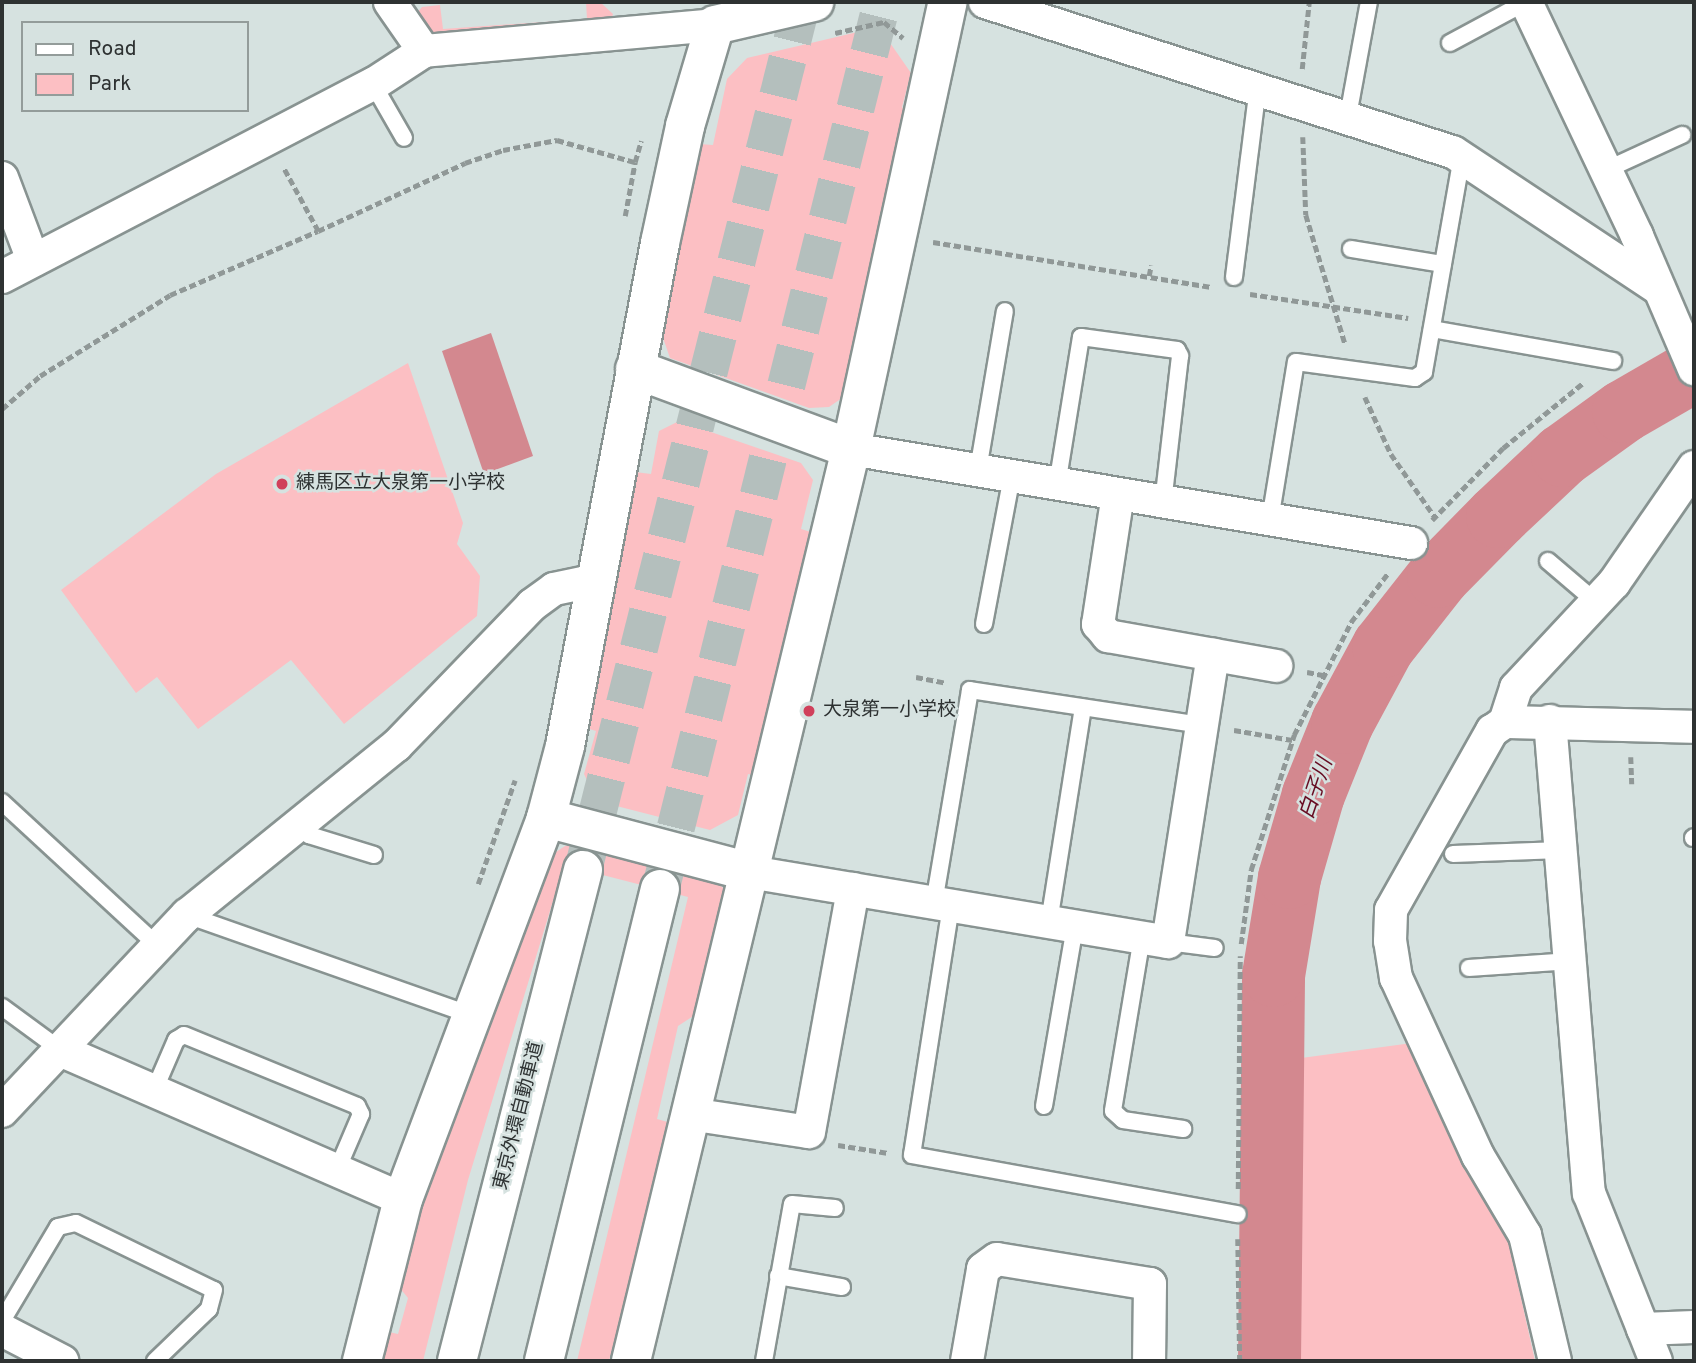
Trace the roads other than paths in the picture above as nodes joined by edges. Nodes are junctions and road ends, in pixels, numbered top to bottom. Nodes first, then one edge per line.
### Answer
1 (390, 2) edge
2 (948, 2) edge
3 (985, 2) edge
4 (1369, 2) edge
5 (1526, 2) edge
6 (817, 19) edge
7 (715, 25) junction
8 (1450, 43) dead end
9 (425, 51) junction
10 (373, 84) junction
11 (1258, 88) junction
12 (1348, 116) junction
13 (1682, 135) dead end
14 (404, 138) dead end
15 (1462, 157) junction
16 (1606, 170) junction
17 (2, 178) edge
18 (1351, 249) dead end
19 (33, 260) junction
20 (1443, 264) junction
21 (2, 277) edge
22 (1228, 283) road end
23 (1660, 289) junction
24 (1005, 312) dead end
25 (1686, 325) edge
26 (1432, 326) junction
27 (1613, 361) road end
28 (635, 369) junction
29 (1694, 369) edge
30 (851, 449) junction
31 (1694, 467) edge
32 (978, 470) junction
33 (1012, 476) junction
34 (1057, 485) junction
35 (1118, 494) junction
36 (1163, 502) junction
37 (1270, 520) junction
38 (1411, 543) road end
39 (1549, 561) dead end
40 (597, 580) junction
41 (1597, 602) junction
42 (984, 624) dead end
43 (1213, 654) junction
44 (1276, 666) dead end
45 (1083, 708) junction
46 (1550, 721) junction
47 (1505, 722) junction
48 (1202, 725) junction
49 (1694, 727) edge
50 (2, 802) edge
51 (546, 818) junction
52 (299, 824) junction
53 (1561, 850) junction
54 (1453, 854) dead end
55 (374, 855) dead end
56 (583, 870) tunnel mouth
57 (750, 872) junction
58 (660, 889) tunnel mouth
59 (853, 889) junction
60 (943, 904) junction
61 (187, 915) junction
62 (1062, 924) junction
63 (1155, 940) junction
64 (159, 947) junction
65 (1215, 948) dead end
66 (1571, 961) junction
67 (1469, 968) dead end
68 (2, 1007) edge
69 (471, 1015) junction
70 (62, 1051) junction
71 (154, 1091) junction
72 (1044, 1106) dead end
73 (2, 1111) edge
74 (690, 1114) junction
75 (1183, 1129) dead end
76 (337, 1170) junction
77 (403, 1199) junction
78 (835, 1208) dead end
79 (1238, 1214) road end
80 (778, 1276) junction
81 (842, 1287) dead end
82 (2, 1321) edge
83 (1694, 1327) edge
84 (1643, 1329) junction
85 (2, 1330) edge
86 (62, 1361) edge
87 (155, 1361) edge
88 (362, 1361) edge
89 (457, 1361) edge
90 (544, 1361) edge
91 (631, 1361) edge
92 (764, 1361) edge
93 (967, 1361) edge
94 (1149, 1361) edge
95 (1555, 1361) edge
96 (1656, 1361) edge

1 - 9 street
2 - 30 main road
3 - 11 street
4 - 12 lane
5 - 8 lane
5 - 16 street
6 - 7 main road
7 - 9 street
7 - 28 main road
9 - 10 street
10 - 14 lane
10 - 19 street
11 - 12 street
11 - 22 lane
12 - 15 street
13 - 16 lane
15 - 20 lane
15 - 23 street
16 - 23 street
17 - 19 street
18 - 20 lane
19 - 21 street
20 - 26 lane
23 - 25 street
24 - 32 lane
25 - 29 street
26 - 27 lane
26 - 37 lane
28 - 30 main road
28 - 40 main road
30 - 32 street
30 - 57 main road
31 - 41 street
32 - 33 street
33 - 34 street
33 - 42 lane
34 - 35 street
34 - 36 lane
35 - 36 street
35 - 43 street
36 - 37 street
37 - 38 street
39 - 41 lane
40 - 51 main road
40 - 52 street
41 - 47 street
43 - 44 street
43 - 48 street
45 - 48 lane
45 - 60 lane
45 - 62 lane
46 - 47 street
46 - 49 street
46 - 53 street
47 - 95 street
48 - 63 street
50 - 64 lane
51 - 57 main road
51 - 69 main road
52 - 55 lane
52 - 61 street
53 - 54 lane
53 - 66 street
56 - 89 main road, 東京外環自動車道
57 - 59 street
57 - 74 main road
58 - 90 main road
59 - 60 street
59 - 74 street
60 - 62 street
60 - 79 lane
61 - 64 street
61 - 69 lane
62 - 63 street
62 - 72 lane
63 - 65 lane
63 - 75 lane
64 - 70 street
66 - 67 lane
66 - 84 street
68 - 70 lane
69 - 77 main road
70 - 71 street
70 - 73 street
71 - 76 street
71 - 76 lane
74 - 91 main road
76 - 77 street
77 - 88 main road
78 - 80 lane
80 - 81 lane
80 - 92 lane
82 - 87 lane
83 - 84 street
84 - 96 street
85 - 86 street
93 - 94 street

